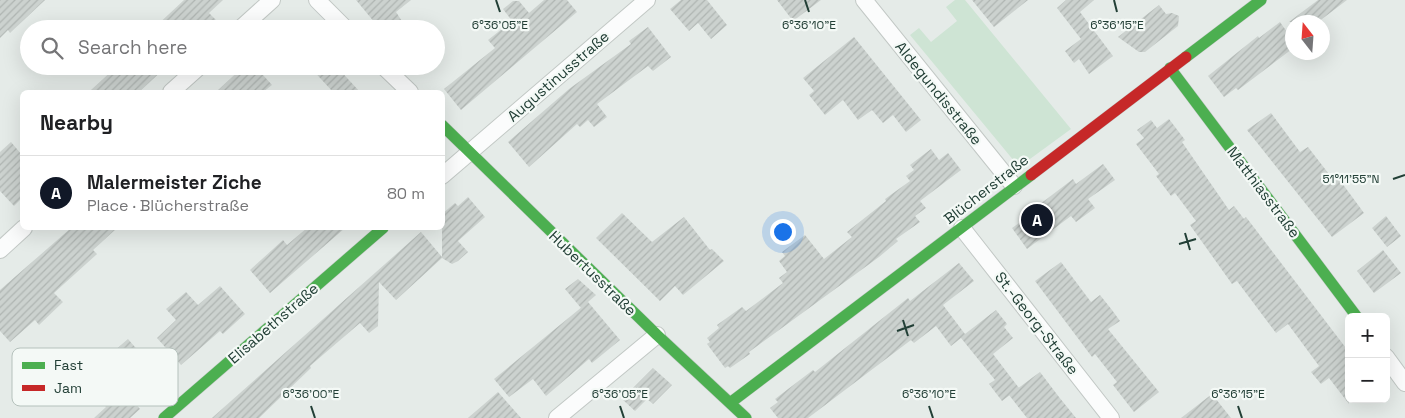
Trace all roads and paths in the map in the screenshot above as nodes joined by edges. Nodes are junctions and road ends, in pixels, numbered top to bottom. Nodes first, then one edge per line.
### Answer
1 (272, 0) edge
2 (317, 0) edge
3 (647, 0) edge
4 (864, 0) edge
5 (1261, 0) edge
6 (250, 20) edge
7 (337, 20) edge
8 (1170, 68) junction
9 (190, 75) edge
10 (393, 75) edge
11 (173, 90) edge
12 (408, 90) edge
13 (445, 128) edge
14 (470, 152) junction
15 (445, 173) edge
16 (1014, 186) junction
17 (962, 228) junction
18 (22, 230) edge
19 (381, 230) edge
20 (0, 250) edge
21 (1354, 313) edge
22 (657, 335) junction
23 (1387, 358) edge
24 (1405, 383) edge
25 (730, 403) junction
26 (178, 406) edge
27 (178, 406) edge
28 (164, 418) edge
29 (557, 418) edge
30 (746, 418) edge
31 (1111, 418) edge

1 - 6 street
2 - 7 street
3 - 14 street, Augustinusstraße
4 - 16 street, Aldegundisstraße
5 - 8 street, Blücherstraße
8 - 16 street, Blücherstraße
8 - 21 street, Matthiasstraße
9 - 11 street
10 - 12 street
13 - 14 street, Hubertusstraße
14 - 15 street
14 - 22 street, Hubertusstraße
16 - 17 street, Blücherstraße
17 - 25 street, Blücherstraße
17 - 31 street, St.-Georg-Straße
18 - 20 street
19 - 26 street, Elisabethstraße
22 - 25 street, Hubertusstraße
22 - 29 street
23 - 24 street
25 - 30 street, Hubertusstraße
27 - 28 street, Elisabethstraße

